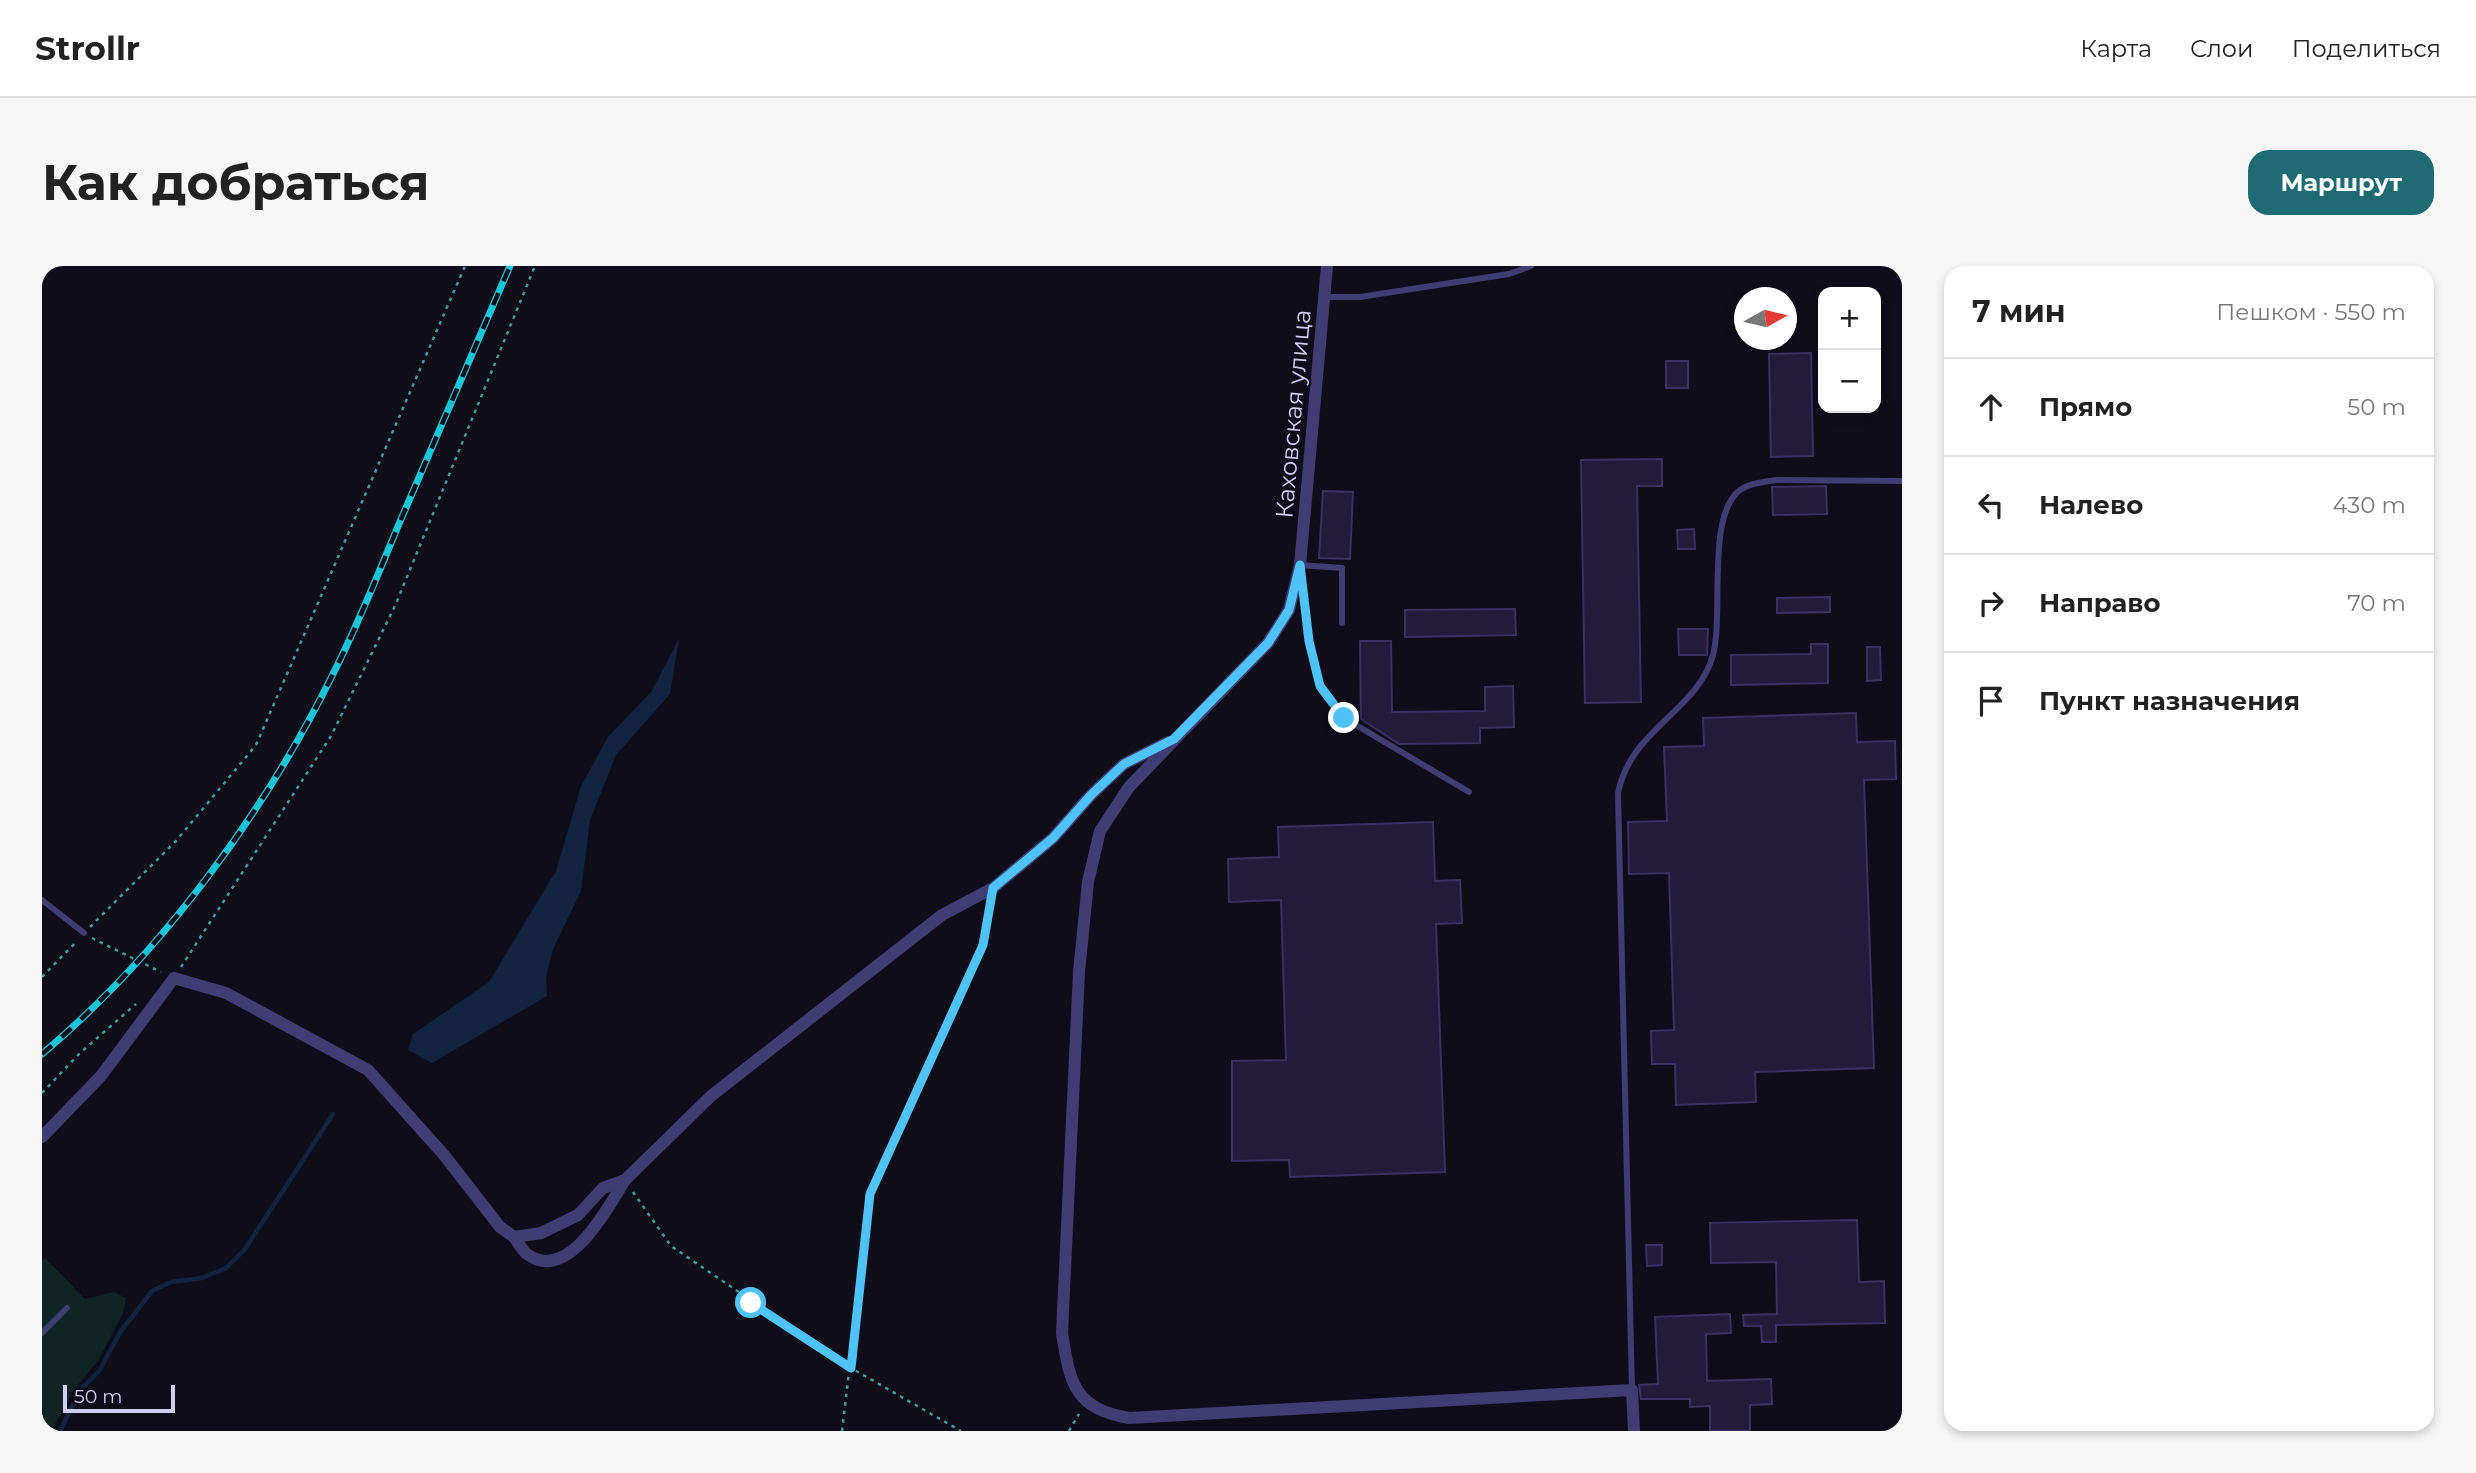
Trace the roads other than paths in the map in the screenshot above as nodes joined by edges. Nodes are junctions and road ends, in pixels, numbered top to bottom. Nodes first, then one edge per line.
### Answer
1 (1327, 266) edge
2 (1531, 266) edge
3 (1325, 297) junction
4 (1902, 481) edge
5 (1300, 565) junction
6 (1342, 623) dead end
7 (1174, 739) junction
8 (1469, 792) dead end
9 (42, 900) edge
10 (84, 933) road end
11 (42, 1137) edge
12 (625, 1181) junction
13 (513, 1237) junction
14 (67, 1308) dead end
15 (42, 1333) edge
16 (1632, 1390) junction
17 (1634, 1431) edge

1 - 3 street, Каховская улица
2 - 3 lane
3 - 5 street, Каховская улица
4 - 16 lane
5 - 6 lane
5 - 7 street, Каховская улица
5 - 8 lane
7 - 12 street
7 - 16 street, Каховская улица
9 - 10 lane
11 - 13 street
12 - 13 street
12 - 13 street
14 - 15 lane
16 - 17 street

